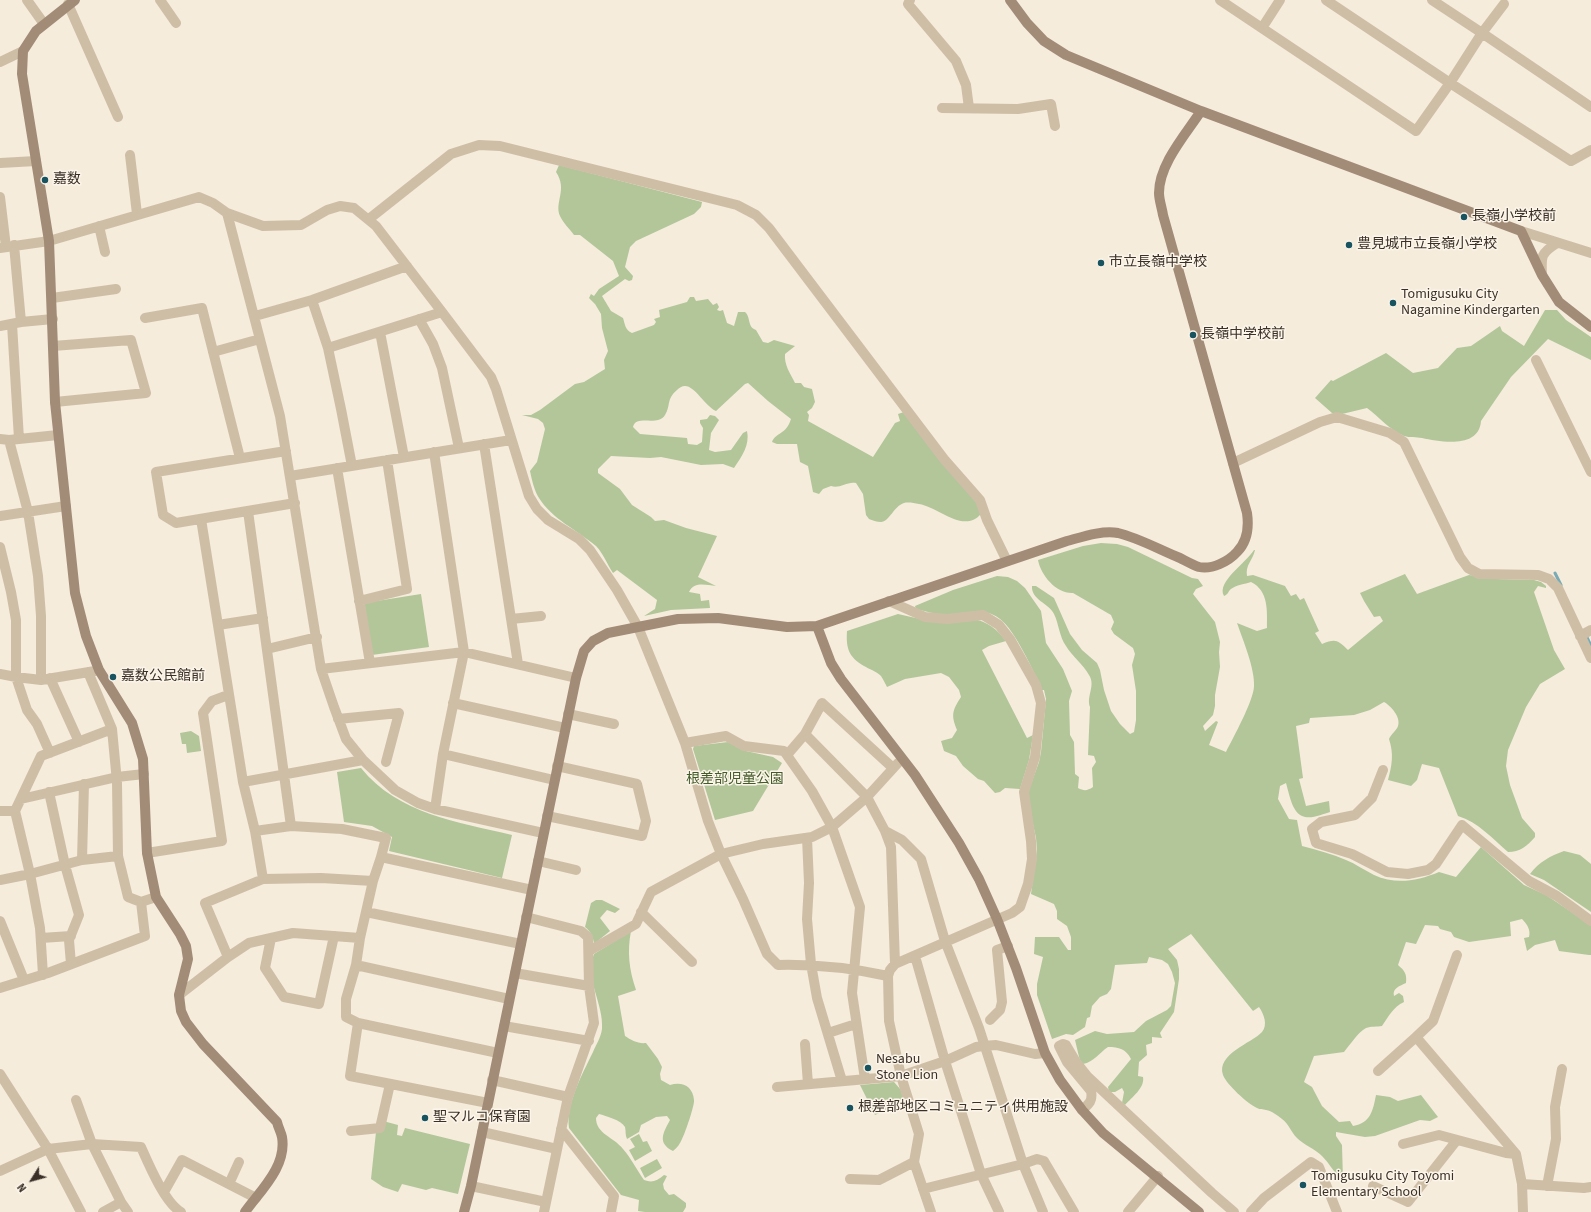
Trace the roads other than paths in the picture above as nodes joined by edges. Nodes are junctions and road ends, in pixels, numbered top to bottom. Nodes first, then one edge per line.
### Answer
1 (27, 0) edge
2 (160, 0) edge
3 (910, 0) edge
4 (1010, 0) edge
5 (1220, 0) edge
6 (1280, 0) edge
7 (1326, 0) edge
8 (1432, 0) edge
9 (72, 2) edge
10 (1504, 4) dead end
11 (176, 23) dead end
12 (44, 24) junction
13 (1262, 28) junction
14 (1482, 34) junction
15 (23, 51) junction
16 (0, 62) edge
17 (1450, 83) junction
18 (1591, 107) edge
19 (942, 108) dead end
20 (969, 108) junction
21 (1202, 111) junction
22 (118, 117) dead end
23 (1055, 126) dead end
24 (1591, 150) edge
25 (130, 155) dead end
26 (36, 161) junction
27 (0, 164) edge
28 (0, 197) edge
29 (227, 213) junction
30 (137, 214) junction
31 (369, 219) junction
32 (98, 226) junction
33 (1521, 231) junction
34 (49, 241) junction
35 (1557, 243) junction
36 (7, 247) edge
37 (105, 252) dead end
38 (1591, 253) edge
39 (407, 266) junction
40 (1542, 275) junction
41 (116, 289) dead end
42 (52, 298) junction
43 (312, 300) junction
44 (442, 312) junction
45 (255, 316) junction
46 (145, 318) dead end
47 (53, 319) junction
48 (420, 319) junction
49 (17, 323) junction
50 (0, 326) edge
51 (1591, 327) edge
52 (380, 332) junction
53 (260, 339) junction
54 (53, 346) junction
55 (328, 348) junction
56 (213, 352) junction
57 (1536, 360) dead end
58 (56, 402) junction
59 (58, 435) junction
60 (9, 439) edge
61 (511, 440) junction
62 (484, 444) junction
63 (459, 448) junction
64 (286, 451) junction
65 (434, 452) junction
66 (404, 457) junction
67 (240, 458) junction
68 (387, 460) junction
69 (1234, 462) junction
70 (352, 466) junction
71 (337, 468) junction
72 (1591, 472) edge
73 (290, 476) junction
74 (294, 503) junction
75 (66, 506) junction
76 (248, 511) junction
77 (28, 512) junction
78 (0, 516) edge
79 (201, 519) junction
80 (0, 547) edge
81 (1007, 561) junction
82 (360, 601) junction
83 (889, 601) junction
84 (541, 616) dead end
85 (263, 618) junction
86 (511, 620) junction
87 (218, 625) junction
88 (817, 626) junction
89 (638, 627) junction
90 (1591, 630) edge
91 (1580, 636) junction
92 (317, 637) junction
93 (267, 649) junction
94 (464, 652) junction
95 (1591, 658) edge
96 (370, 663) junction
97 (518, 664) junction
98 (321, 669) junction
99 (99, 670) junction
100 (88, 672) junction
101 (0, 674) edge
102 (16, 678) junction
103 (576, 678) junction
104 (45, 679) junction
105 (228, 695) junction
106 (453, 703) junction
107 (568, 714) junction
108 (338, 719) junction
109 (614, 724) dead end
110 (565, 728) junction
111 (112, 729) junction
112 (805, 734) junction
113 (79, 742) junction
114 (685, 743) junction
115 (50, 753) junction
116 (443, 754) junction
117 (787, 755) junction
118 (902, 759) junction
119 (363, 760) junction
120 (386, 762) dead end
121 (558, 766) junction
122 (893, 768) junction
123 (1383, 770) dead end
124 (144, 774) junction
125 (284, 774) junction
126 (117, 777) junction
127 (554, 780) junction
128 (243, 782) junction
129 (84, 784) junction
130 (49, 792) junction
131 (867, 797) junction
132 (21, 799) junction
133 (435, 809) junction
134 (15, 810) junction
135 (0, 811) edge
136 (547, 816) junction
137 (291, 826) junction
138 (832, 827) junction
139 (885, 830) junction
140 (255, 831) junction
141 (543, 833) junction
142 (807, 838) junction
143 (147, 853) junction
144 (721, 854) junction
145 (118, 856) junction
146 (382, 857) junction
147 (82, 860) junction
148 (538, 861) junction
149 (65, 865) junction
150 (576, 870) dead end
151 (30, 874) junction
152 (263, 879) junction
153 (0, 880) edge
154 (373, 881) junction
155 (532, 890) junction
156 (156, 897) junction
157 (141, 902) junction
158 (366, 912) junction
159 (641, 912) junction
160 (526, 917) junction
161 (997, 919) junction
162 (0, 921) edge
163 (1591, 921) edge
164 (71, 936) junction
165 (334, 936) junction
166 (41, 938) junction
167 (271, 938) junction
168 (360, 938) junction
169 (945, 942) junction
170 (521, 944) junction
171 (1008, 946) junction
172 (589, 951) junction
173 (1457, 955) dead end
174 (915, 956) junction
175 (228, 957) junction
176 (692, 962) dead end
177 (71, 964) junction
178 (811, 964) junction
179 (895, 964) junction
180 (356, 965) junction
181 (854, 969) junction
182 (515, 973) junction
183 (43, 975) junction
184 (888, 976) junction
185 (24, 980) junction
186 (589, 986) junction
187 (0, 988) edge
188 (179, 996) junction
189 (509, 999) junction
190 (990, 1020) dead end
191 (358, 1023) junction
192 (856, 1024) junction
193 (504, 1026) junction
194 (828, 1033) junction
195 (1416, 1037) junction
196 (589, 1041) junction
197 (805, 1044) dead end
198 (983, 1046) junction
199 (498, 1053) junction
200 (1045, 1053) junction
201 (945, 1060) junction
202 (1562, 1069) dead end
203 (1378, 1071) dead end
204 (0, 1074) edge
205 (901, 1076) junction
206 (864, 1079) junction
207 (492, 1080) junction
208 (842, 1081) junction
209 (390, 1084) junction
210 (808, 1084) junction
211 (777, 1087) dead end
212 (568, 1097) junction
213 (76, 1100) dead end
214 (488, 1104) junction
215 (1082, 1110) junction
216 (561, 1130) junction
217 (351, 1131) dead end
218 (482, 1132) junction
219 (1457, 1140) junction
220 (92, 1144) junction
221 (1402, 1144) dead end
222 (48, 1149) junction
223 (557, 1149) junction
224 (1516, 1154) junction
225 (239, 1162) dead end
226 (914, 1162) junction
227 (1024, 1164) junction
228 (0, 1171) edge
229 (980, 1174) junction
230 (1158, 1176) junction
231 (850, 1179) dead end
232 (229, 1184) junction
233 (1522, 1184) junction
234 (471, 1186) junction
235 (1373, 1186) dead end
236 (1547, 1186) junction
237 (1591, 1187) edge
238 (923, 1189) junction
239 (164, 1192) junction
240 (256, 1198) junction
241 (121, 1202) junction
242 (545, 1207) edge
243 (175, 1211) edge
244 (81, 1212) edge
245 (103, 1212) edge
246 (128, 1212) edge
247 (245, 1212) edge
248 (464, 1212) edge
249 (610, 1212) edge
250 (931, 1212) edge
251 (999, 1212) edge
252 (1043, 1212) edge
253 (1074, 1212) edge
254 (1128, 1212) edge
255 (1199, 1212) edge
256 (1234, 1212) edge
257 (1251, 1212) edge
258 (1337, 1212) edge
259 (1523, 1212) edge

1 - 12 street
2 - 11 street
3 - 20 street
4 - 21 street
5 - 13 street
6 - 13 street
7 - 17 street
8 - 14 street
9 - 12 street
9 - 22 street
10 - 14 street
12 - 15 street
13 - 17 street
14 - 17 street
14 - 18 street
15 - 16 street
15 - 26 street
17 - 24 street
19 - 20 street
20 - 23 street
21 - 33 street
21 - 69 street
25 - 30 street
26 - 27 street
26 - 34 street
28 - 36 street
29 - 30 street
29 - 31 street
29 - 45 street
30 - 32 street
31 - 39 street
31 - 81 street
32 - 34 street
32 - 37 street
33 - 35 street
33 - 40 street
34 - 36 street
34 - 42 street
35 - 38 street
35 - 40 street
36 - 49 street
39 - 43 street
39 - 44 street
40 - 51 street
41 - 42 street
42 - 47 street
43 - 45 street
43 - 55 street
44 - 48 street
44 - 61 street
45 - 53 street
46 - 56 street
47 - 49 street
47 - 54 street
48 - 52 street
48 - 63 street
49 - 50 street
49 - 60 street
52 - 55 street
52 - 66 street
53 - 56 street
53 - 64 street
54 - 58 street
54 - 58 street
55 - 70 street
56 - 67 street
57 - 72 street
58 - 59 street
59 - 60 street
59 - 75 street
60 - 77 street
61 - 62 street
61 - 89 street
62 - 63 street
62 - 86 street
63 - 65 street
64 - 67 street
64 - 73 street
65 - 66 street
65 - 94 street
66 - 68 street
67 - 79 street
68 - 70 street
68 - 82 street
69 - 81 street
69 - 91 street
70 - 71 street
71 - 73 street
71 - 82 street
73 - 74 street
74 - 76 street
74 - 92 street
75 - 77 street
75 - 99 street
76 - 79 street
76 - 85 street
77 - 78 street
77 - 104 street
79 - 87 street
80 - 102 street
81 - 83 street
82 - 96 street
83 - 88 street
83 - 161 street
84 - 86 street
85 - 87 street
85 - 93 street
86 - 97 street
87 - 105 street
88 - 89 street
88 - 118 street
89 - 103 street
89 - 114 street
90 - 91 street
91 - 95 street
92 - 93 street
92 - 98 street
93 - 125 street
94 - 96 street
94 - 97 street
94 - 106 street
96 - 98 street
97 - 103 street
98 - 108 street
99 - 100 street
99 - 124 street
100 - 104 street
100 - 111 street
101 - 102 street
102 - 104 street
102 - 115 street
103 - 107 street
104 - 113 street
105 - 128 street
105 - 143 street
106 - 110 street
106 - 116 street
107 - 109 street
107 - 110 street
108 - 119 street
108 - 120 street
110 - 121 street
111 - 113 street
111 - 126 street
112 - 117 street
112 - 122 street
112 - 131 street
113 - 115 street
114 - 117 street
114 - 144 street
115 - 132 street
116 - 127 street
116 - 133 street
117 - 138 street
118 - 122 street
118 - 161 street
119 - 125 street
119 - 133 street
121 - 127 street
121 - 136 street
122 - 131 street
123 - 163 street
124 - 126 street
124 - 143 street
125 - 128 street
125 - 137 street
126 - 129 street
126 - 145 street
127 - 136 street
128 - 140 street
129 - 130 street
129 - 147 street
130 - 132 street
130 - 149 street
131 - 138 street
131 - 139 street
132 - 134 street
133 - 141 street
134 - 135 street
134 - 151 street
136 - 141 street
137 - 140 street
137 - 146 street
138 - 142 street
138 - 181 street
139 - 169 street
139 - 179 street
140 - 152 street
141 - 148 street
142 - 144 street
142 - 178 street
143 - 156 street
144 - 159 street
144 - 178 street
145 - 147 street
145 - 157 street
146 - 154 street
146 - 155 street
147 - 149 street
148 - 150 street
148 - 155 street
149 - 151 street
149 - 164 street
151 - 153 street
151 - 166 street
152 - 154 street
152 - 175 street
154 - 158 street
155 - 160 street
156 - 157 street
156 - 188 street
157 - 177 street
158 - 168 street
158 - 170 street
159 - 172 street
159 - 176 street
160 - 170 street
160 - 172 street
161 - 169 street
161 - 171 street
162 - 185 street
164 - 166 street
164 - 177 street
165 - 167 street
165 - 167 street
165 - 168 street
166 - 183 street
167 - 175 street
168 - 180 street
169 - 174 street
169 - 198 street
170 - 182 street
171 - 190 street
171 - 200 street
172 - 186 street
173 - 195 street
174 - 179 street
174 - 201 street
175 - 188 street
177 - 183 street
178 - 181 street
178 - 194 street
179 - 184 street
180 - 189 street
180 - 191 street
181 - 184 street
181 - 192 street
182 - 186 street
182 - 189 street
183 - 185 street
184 - 205 street
185 - 187 street
186 - 196 street
188 - 240 street
189 - 193 street
191 - 199 street
191 - 209 street
192 - 194 street
192 - 206 street
193 - 196 street
193 - 199 street
194 - 208 street
195 - 203 street
195 - 224 street
196 - 212 street
197 - 210 street
198 - 200 street
198 - 201 street
198 - 227 street
199 - 207 street
200 - 215 street
201 - 205 street
201 - 229 street
202 - 236 street
204 - 222 street
205 - 206 street
205 - 226 street
206 - 208 street
207 - 212 street
207 - 214 street
208 - 210 street
209 - 214 street
209 - 217 street
210 - 211 street
212 - 216 street
213 - 220 street
214 - 218 street
215 - 230 street
215 - 256 street
216 - 223 street
216 - 249 street
218 - 223 street
218 - 234 street
219 - 221 street
219 - 224 street
219 - 235 street
220 - 222 street
220 - 239 street
220 - 241 street
222 - 228 street
222 - 244 street
223 - 242 street
224 - 233 street
225 - 232 street
226 - 231 street
226 - 238 street
227 - 229 street
227 - 252 street
227 - 253 street
229 - 238 street
229 - 251 street
230 - 254 street
230 - 255 street
232 - 239 street
232 - 240 street
233 - 236 street
233 - 259 street
234 - 242 street
234 - 248 street
236 - 237 street
238 - 250 street
239 - 243 street
240 - 247 street
241 - 245 street
241 - 246 street
257 - 258 street

